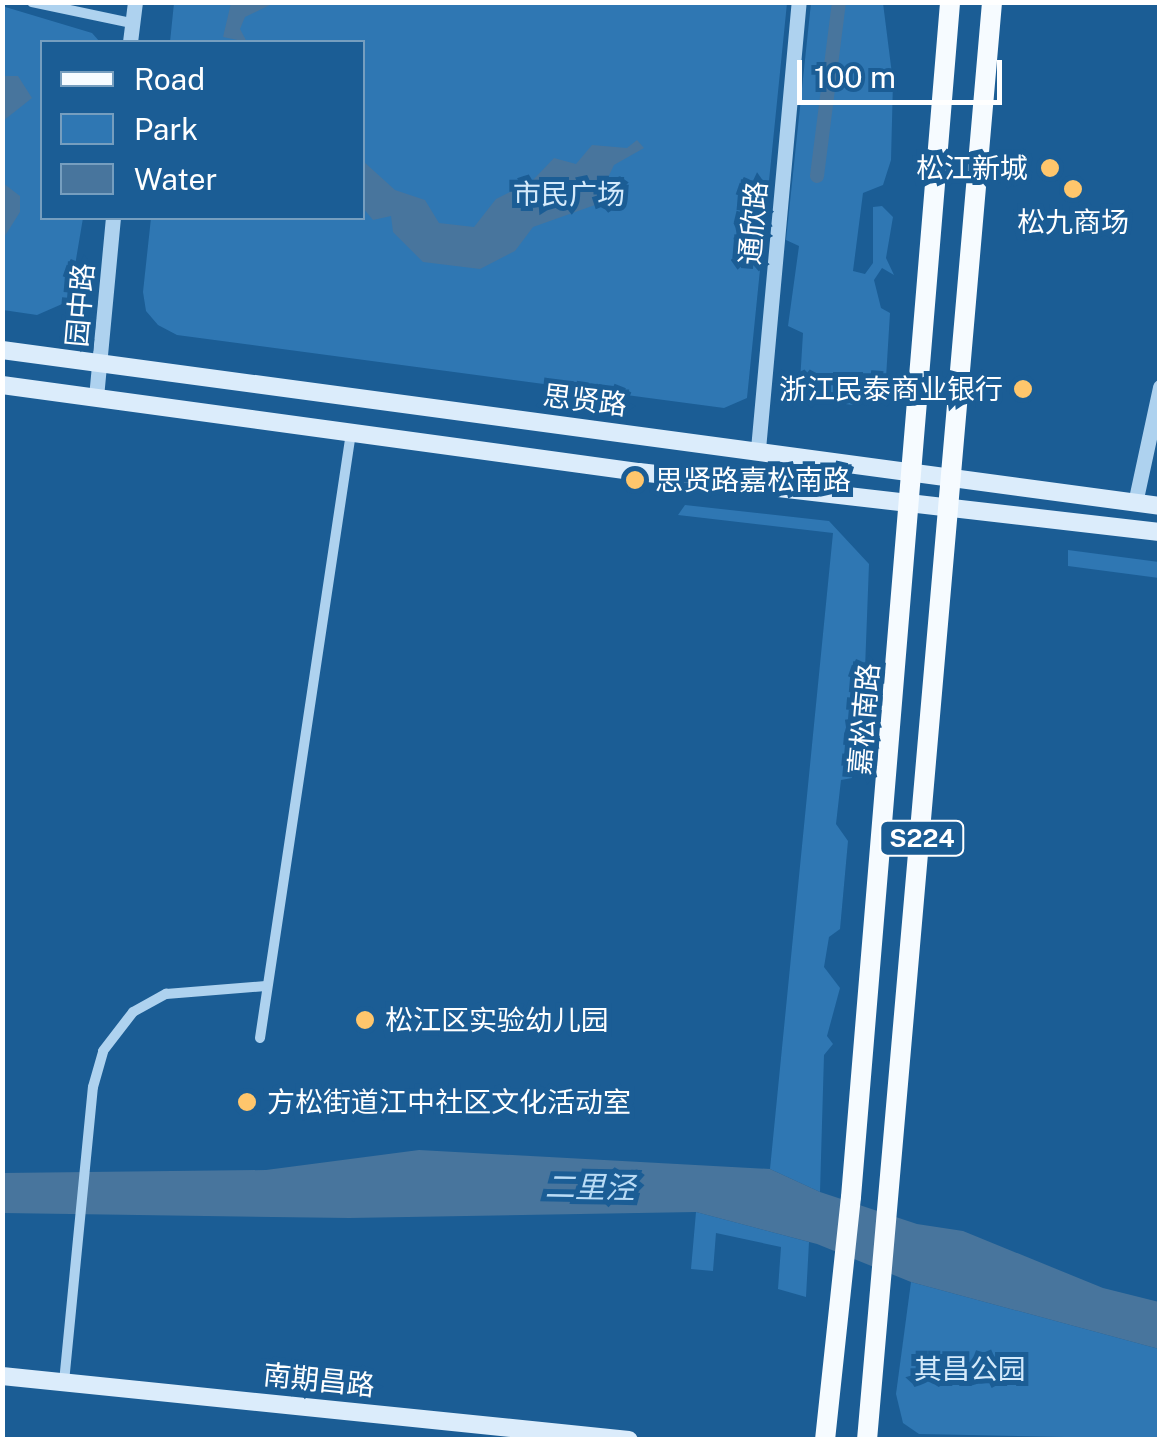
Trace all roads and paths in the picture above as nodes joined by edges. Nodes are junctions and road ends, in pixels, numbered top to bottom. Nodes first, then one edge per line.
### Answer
1 (32, 2) edge
2 (135, 2) edge
3 (799, 2) edge
4 (950, 2) edge
5 (992, 2) edge
6 (132, 23) junction
7 (130, 40) edge
8 (113, 220) edge
9 (2, 350) edge
10 (100, 362) junction
11 (2, 385) edge
12 (1160, 386) edge
13 (96, 397) junction
14 (351, 434) junction
15 (758, 449) junction
16 (912, 475) junction
17 (951, 481) junction
18 (1134, 503) junction
19 (910, 505) junction
20 (1160, 506) edge
21 (949, 508) junction
22 (1160, 532) edge
23 (266, 986) junction
24 (260, 1038) dead end
25 (2, 1376) edge
26 (64, 1382) junction
27 (629, 1440) edge
28 (824, 1440) edge
29 (867, 1440) edge

1 - 6 street
2 - 6 street
3 - 15 street, 通欣路
4 - 16 main road, 嘉松南路 / S224
5 - 17 main road, S224
6 - 7 street
8 - 10 street, 园中路
9 - 10 main road, 思贤路
10 - 13 street, 园中路
10 - 15 main road, 思贤路
11 - 13 main road
12 - 18 street
13 - 14 main road
14 - 19 main road
14 - 23 street
15 - 16 main road, 思贤路
16 - 17 main road, 思贤路
16 - 19 main road, 嘉松南路 / S224
17 - 18 main road, 思贤路
17 - 21 main road, S224
18 - 20 main road, 思贤路
19 - 21 main road
19 - 28 main road, 嘉松南路 / S224
21 - 22 main road
21 - 29 main road, S224
23 - 24 street
23 - 26 street
25 - 26 main road, 南期昌路
26 - 27 main road, 南期昌路

